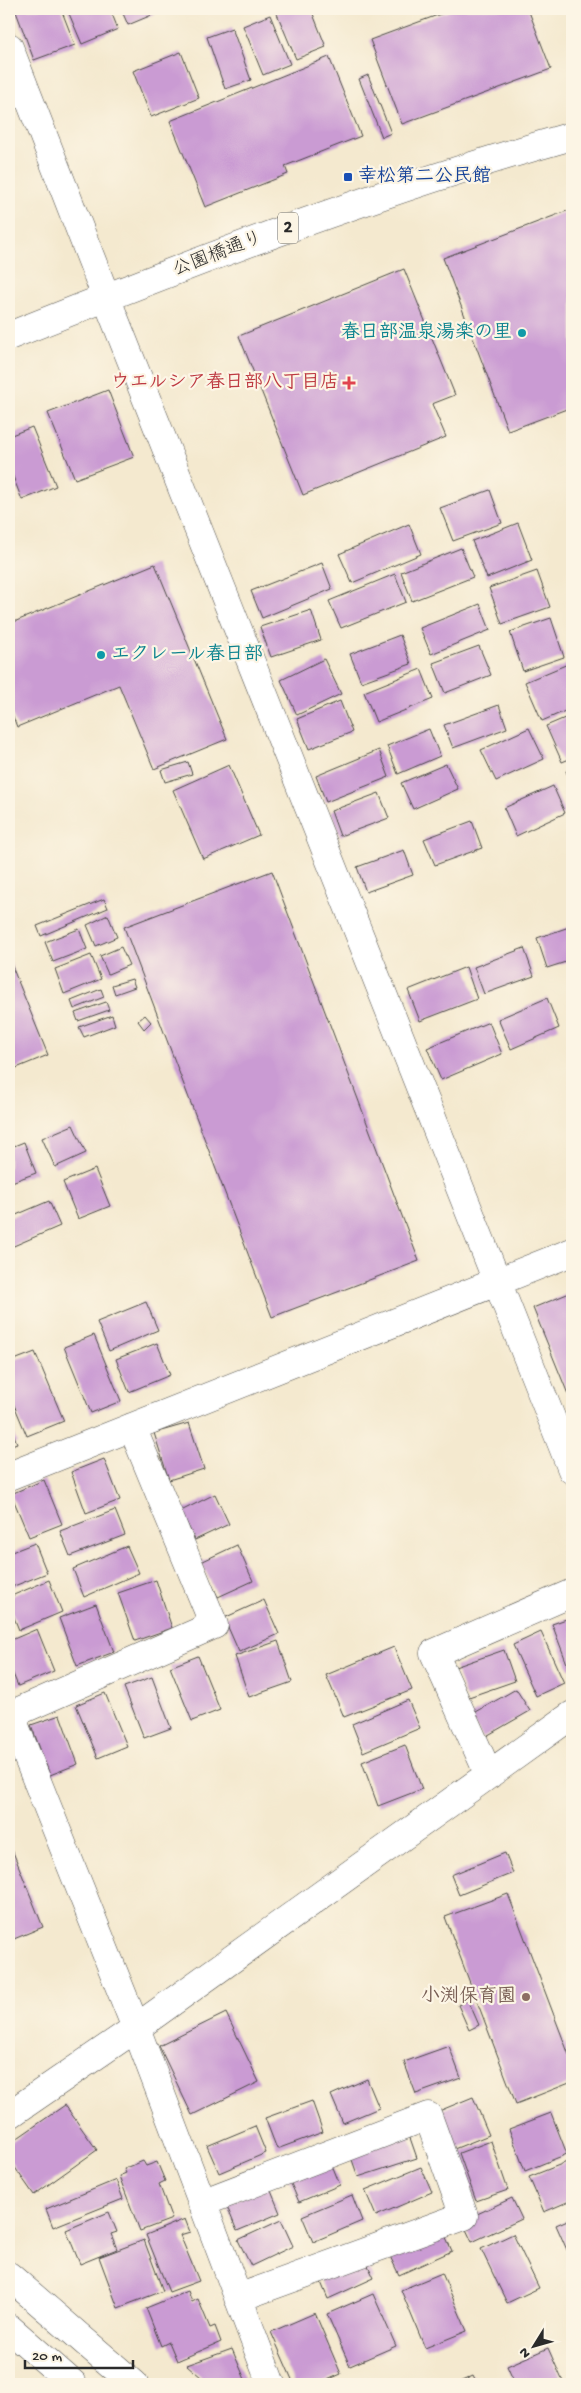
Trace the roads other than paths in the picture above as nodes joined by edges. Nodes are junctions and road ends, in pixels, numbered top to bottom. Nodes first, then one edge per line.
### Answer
1 (9, 47) edge
2 (572, 136) edge
3 (106, 297) junction
4 (9, 336) edge
5 (572, 1252) edge
6 (498, 1283) junction
7 (132, 1427) junction
8 (572, 1470) edge
9 (9, 1476) edge
10 (572, 1593) edge
11 (9, 1713) edge
12 (572, 1715) edge
13 (489, 1774) junction
14 (136, 2028) junction
15 (9, 2115) edge
16 (202, 2202) junction
17 (9, 2276) edge
18 (238, 2298) junction
19 (9, 2328) edge
20 (73, 2384) edge
21 (134, 2384) edge
22 (271, 2384) edge

1 - 3 main road
2 - 3 main road, 公園橋通り / 2
3 - 4 main road, 公園橋通り / 2
3 - 6 main road
5 - 6 main road
6 - 7 main road
6 - 8 main road
7 - 9 main road
7 - 11 main road
10 - 13 main road
11 - 14 main road
12 - 13 main road
13 - 14 main road
14 - 15 main road
14 - 16 main road
16 - 18 main road
16 - 18 main road
17 - 21 main road
18 - 22 main road
19 - 20 main road

